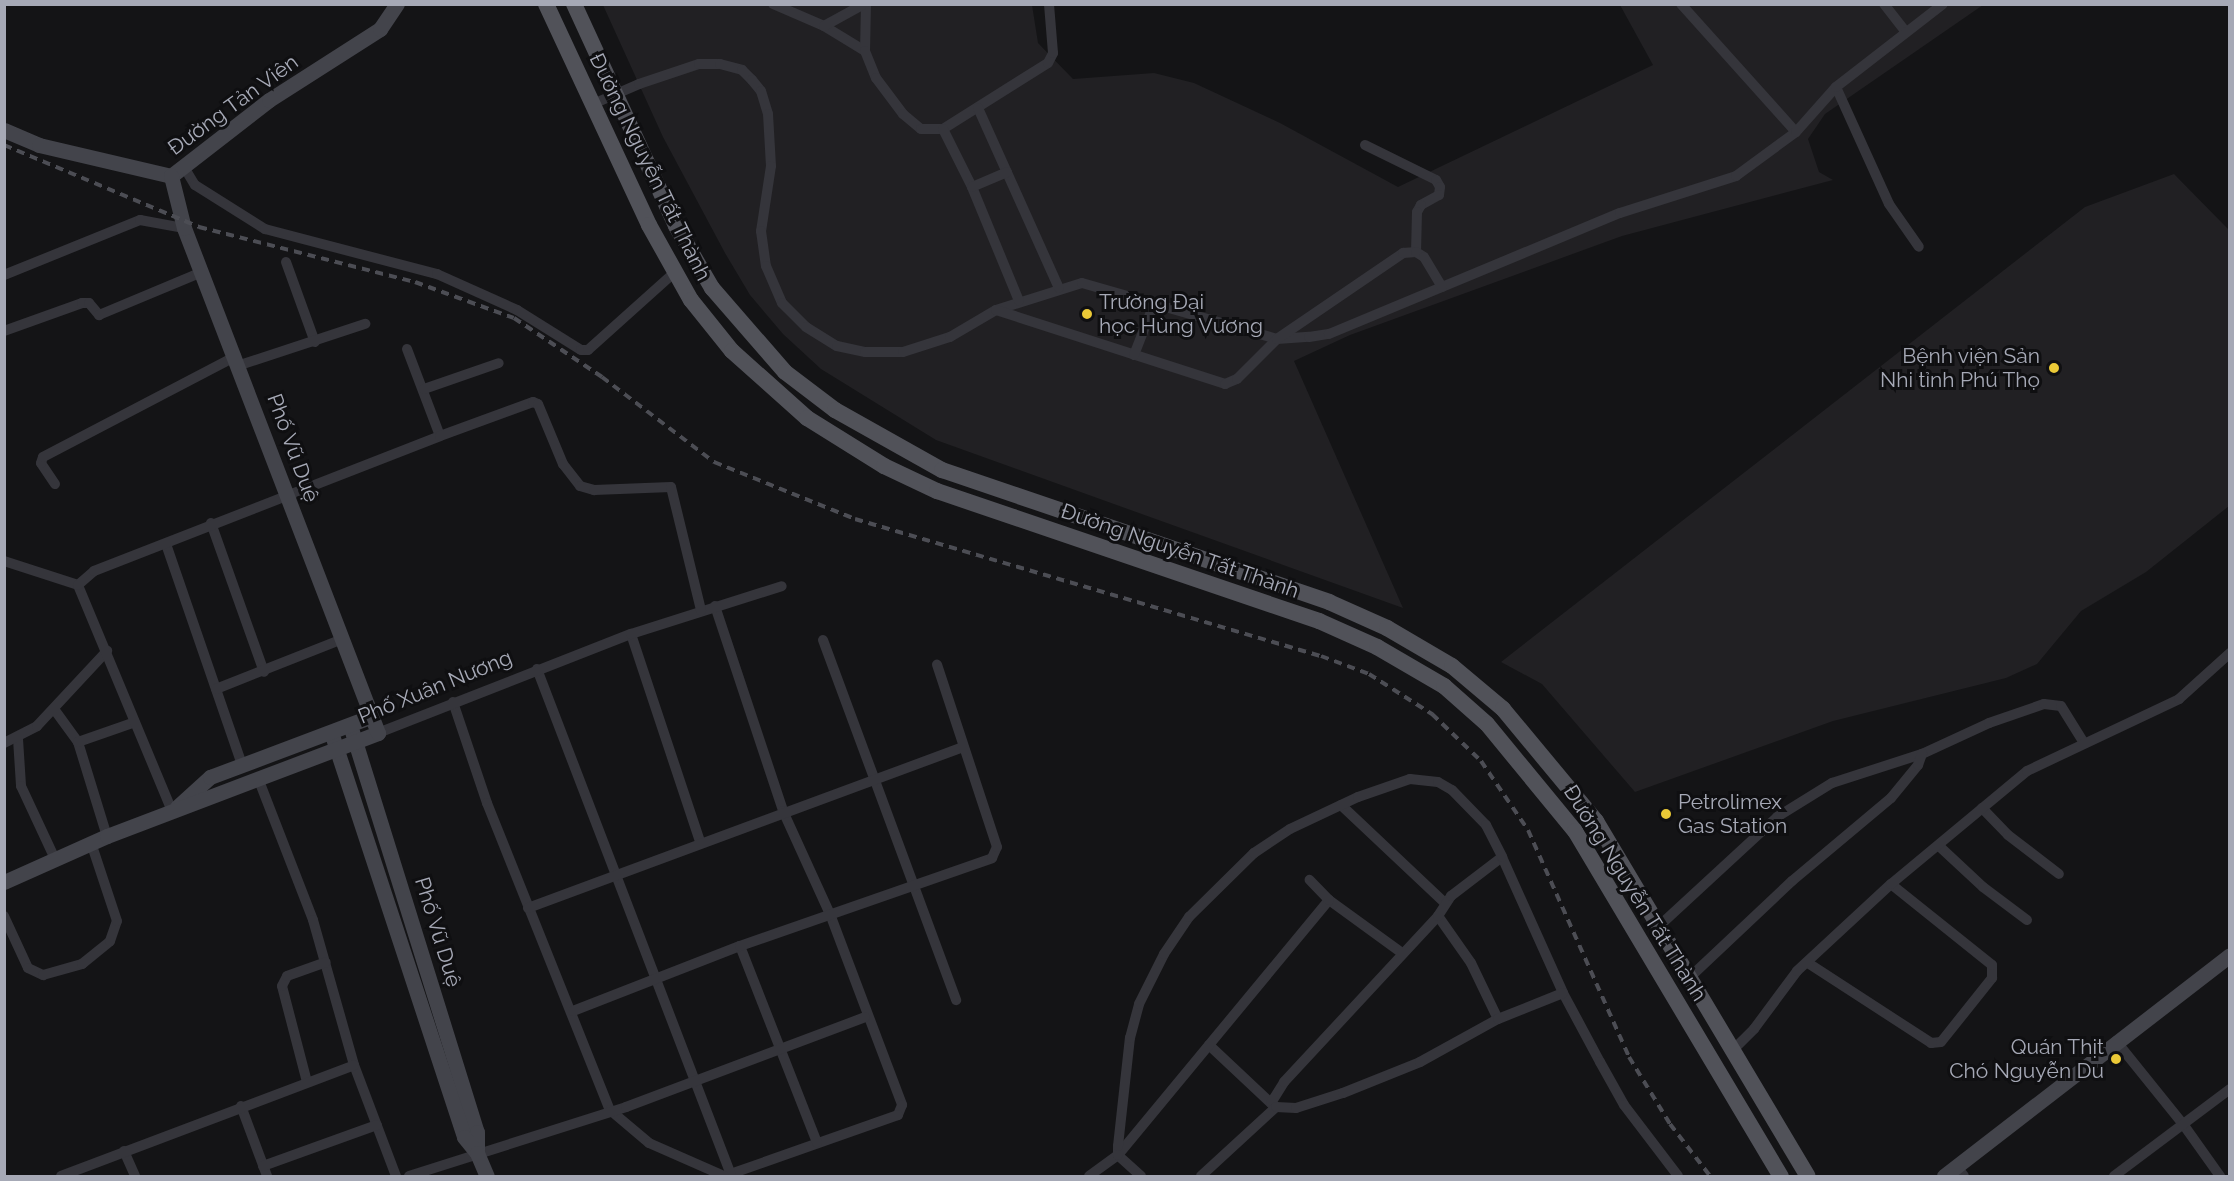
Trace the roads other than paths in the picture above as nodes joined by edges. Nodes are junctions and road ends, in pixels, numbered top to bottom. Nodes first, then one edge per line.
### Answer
1 (397, 4) edge
2 (546, 4) edge
3 (574, 4) edge
4 (773, 4) edge
5 (865, 4) edge
6 (1049, 4) edge
7 (1681, 4) edge
8 (1884, 4) edge
9 (1943, 4) edge
10 (824, 26) junction
11 (1906, 32) junction
12 (865, 51) junction
13 (1836, 87) junction
14 (616, 94) junction
15 (593, 104) junction
16 (978, 108) junction
17 (944, 129) junction
18 (4, 130) edge
19 (1796, 132) junction
20 (1365, 145) dead end
21 (184, 167) junction
22 (1007, 172) junction
23 (171, 176) junction
24 (972, 187) junction
25 (184, 228) junction
26 (1919, 247) dead end
27 (1416, 252) junction
28 (286, 262) dead end
29 (202, 272) junction
30 (675, 272) junction
31 (4, 275) edge
32 (1442, 287) junction
33 (1059, 288) junction
34 (1019, 301) junction
35 (1154, 304) junction
36 (996, 310) junction
37 (364, 324) dead end
38 (4, 332) edge
39 (1276, 339) junction
40 (315, 342) junction
41 (407, 349) dead end
42 (1134, 356) junction
43 (238, 361) junction
44 (499, 363) dead end
45 (424, 389) junction
46 (440, 436) junction
47 (898, 449) junction
48 (884, 466) junction
49 (55, 484) dead end
50 (287, 494) junction
51 (212, 524) junction
52 (166, 544) junction
53 (4, 561) edge
54 (78, 585) junction
55 (782, 586) dead end
56 (715, 606) junction
57 (701, 610) junction
58 (631, 634) junction
59 (340, 640) junction
60 (823, 640) dead end
61 (107, 651) junction
62 (2229, 653) edge
63 (937, 665) dead end
64 (537, 669) junction
65 (264, 672) junction
66 (216, 689) junction
67 (453, 702) junction
68 (54, 709) junction
69 (372, 716) junction
70 (135, 722) junction
71 (350, 725) junction
72 (331, 732) junction
73 (378, 734) junction
74 (18, 738) junction
75 (78, 742) junction
76 (355, 742) junction
77 (4, 743) edge
78 (2084, 743) junction
79 (963, 747) junction
80 (336, 749) junction
81 (1922, 754) junction
82 (242, 765) junction
83 (258, 778) junction
84 (876, 778) junction
85 (1341, 805) junction
86 (1982, 808) junction
87 (172, 811) junction
88 (783, 811) junction
89 (107, 836) junction
90 (700, 841) junction
91 (91, 843) junction
92 (1939, 846) junction
93 (1502, 857) junction
94 (55, 859) junction
95 (613, 873) junction
96 (2059, 874) dead end
97 (1310, 880) dead end
98 (4, 882) edge
99 (914, 884) junction
100 (1891, 884) junction
101 (1329, 900) junction
102 (1445, 903) junction
103 (528, 908) junction
104 (830, 914) junction
105 (4, 916) edge
106 (1437, 916) junction
107 (2027, 920) dead end
108 (1658, 927) junction
109 (740, 946) junction
110 (1402, 953) junction
111 (2229, 955) edge
112 (326, 962) junction
113 (1808, 963) junction
114 (654, 979) junction
115 (1688, 979) junction
116 (1563, 993) junction
117 (956, 1000) dead end
118 (573, 1011) junction
119 (865, 1017) junction
120 (1498, 1019) junction
121 (2116, 1041) junction
122 (1209, 1045) junction
123 (779, 1048) junction
124 (1731, 1052) junction
125 (1713, 1063) junction
126 (354, 1065) junction
127 (695, 1080) junction
128 (307, 1082) junction
129 (2229, 1089) edge
130 (1273, 1105) junction
131 (241, 1106) junction
132 (610, 1110) junction
133 (2183, 1124) junction
134 (377, 1125) junction
135 (818, 1142) junction
136 (124, 1151) junction
137 (477, 1153) junction
138 (1118, 1155) junction
139 (265, 1171) edge
140 (1960, 1172) edge
141 (61, 1176) edge
142 (135, 1176) edge
143 (396, 1176) edge
144 (409, 1176) edge
145 (487, 1176) edge
146 (727, 1176) edge
147 (1089, 1176) edge
148 (1141, 1176) edge
149 (1201, 1176) edge
150 (1678, 1176) edge
151 (1781, 1176) edge
152 (1808, 1176) edge
153 (1944, 1176) edge
154 (2114, 1176) edge
155 (2220, 1176) edge

1 - 21 street, Đường Tản Viên
2 - 15 main road, Đường Nguyễn Tất Thành
3 - 14 main road, Đường Nguyễn Tất Thành
4 - 10 street
5 - 10 street
5 - 12 street
6 - 16 street
7 - 19 street
8 - 11 street
9 - 11 street
10 - 12 street
11 - 13 street
12 - 17 street
13 - 19 street
13 - 26 street
14 - 15 street
14 - 36 street
14 - 47 main road, Đường Nguyễn Tất Thành
15 - 30 main road, Đường Nguyễn Tất Thành
16 - 17 street
16 - 22 street
17 - 24 street
18 - 23 street, Đường Tản Viên
19 - 32 street
20 - 27 street
21 - 23 street, Đường Tản Viên
21 - 30 street
22 - 24 street
22 - 33 street
23 - 25 street, Phố Vũ Duệ
24 - 34 street
25 - 29 street, Phố Vũ Duệ
25 - 31 street
27 - 32 street
27 - 39 street
28 - 40 street
29 - 38 street
29 - 43 street, Phố Vũ Duệ
30 - 48 main road, Đường Nguyễn Tất Thành
32 - 39 street
33 - 34 street
33 - 35 street
34 - 36 street
35 - 39 street
35 - 42 street
36 - 42 street
37 - 40 street
39 - 42 street
40 - 43 street
41 - 45 street
43 - 49 street
43 - 50 street, Phố Vũ Duệ
44 - 45 street
45 - 46 street
46 - 50 street
46 - 57 street
47 - 48 main road
47 - 108 main road, Đường Nguyễn Tất Thành
48 - 125 main road, Đường Nguyễn Tất Thành
50 - 51 street
50 - 59 street, Phố Vũ Duệ
51 - 52 street
51 - 65 street
52 - 54 street
52 - 66 street
53 - 54 street
54 - 61 street
55 - 56 street, Phố Xuân Nương
56 - 57 street, Phố Xuân Nương
56 - 88 street
57 - 58 street, Phố Xuân Nương
58 - 64 street, Phố Xuân Nương
58 - 90 street
59 - 65 street
59 - 69 street, Phố Vũ Duệ
60 - 84 street
61 - 68 street
61 - 70 street
62 - 78 street
63 - 79 street
64 - 67 street, Phố Xuân Nương
64 - 95 street
65 - 66 street
66 - 82 street
67 - 73 street, Phố Xuân Nương
67 - 103 street
68 - 74 street
68 - 75 street
69 - 71 street, Phố Xuân Nương
69 - 73 street, Phố Vũ Duệ
70 - 75 street
70 - 87 street
71 - 72 street, Phố Xuân Nương
71 - 76 street, Phố Vũ Duệ
72 - 80 street, Phố Vũ Duệ
72 - 82 street, Phố Xuân Nương
73 - 76 street, Phố Xuân Nương
74 - 77 street
74 - 94 street
75 - 89 street
76 - 80 street, Phố Xuân Nương
76 - 137 street, Phố Vũ Duệ
78 - 81 street
78 - 86 street
79 - 84 street
79 - 99 street
80 - 83 street, Phố Xuân Nương
80 - 137 street, Phố Vũ Duệ
81 - 108 street
81 - 115 street
82 - 87 street, Phố Xuân Nương
83 - 87 street, Phố Xuân Nương
83 - 112 street
84 - 88 street
84 - 99 street
85 - 93 street
85 - 102 street
85 - 138 street
86 - 92 street
86 - 96 street
87 - 89 street, Phố Xuân Nương
88 - 90 street
88 - 104 street
89 - 91 street, Phố Xuân Nương
90 - 95 street
91 - 94 street, Phố Xuân Nương
91 - 105 street
92 - 100 street
92 - 107 street
93 - 102 street
93 - 116 street
94 - 98 street, Phố Xuân Nương
95 - 103 street
95 - 114 street
97 - 101 street
99 - 104 street
99 - 117 street
100 - 113 street
100 - 113 street
101 - 110 street
101 - 122 street
102 - 106 street
103 - 118 street
104 - 109 street
104 - 119 street
106 - 110 street
106 - 120 street
108 - 115 main road, Đường Nguyễn Tất Thành
109 - 114 street
109 - 123 street
110 - 130 street
111 - 121 street
112 - 126 street
112 - 128 street
113 - 124 street
114 - 118 street
114 - 127 street
115 - 124 main road, Đường Nguyễn Tất Thành
116 - 120 street
116 - 150 street
118 - 132 street
119 - 123 street
119 - 135 street
120 - 130 street
121 - 133 street
121 - 140 street
122 - 130 street
122 - 138 street
123 - 127 street
123 - 135 street
124 - 125 main road
124 - 152 main road, Đường Nguyễn Tất Thành
125 - 151 main road, Đường Nguyễn Tất Thành
126 - 128 street
126 - 134 street
127 - 132 street
127 - 146 street
128 - 131 street
129 - 133 street
130 - 149 street
131 - 136 street
131 - 139 street
132 - 137 street
132 - 146 street
133 - 154 street
133 - 155 street
134 - 139 street
134 - 143 street
135 - 146 street
136 - 141 street
136 - 142 street
137 - 144 street
137 - 145 street, Phố Vũ Duệ
138 - 147 street
138 - 148 street
140 - 153 street

